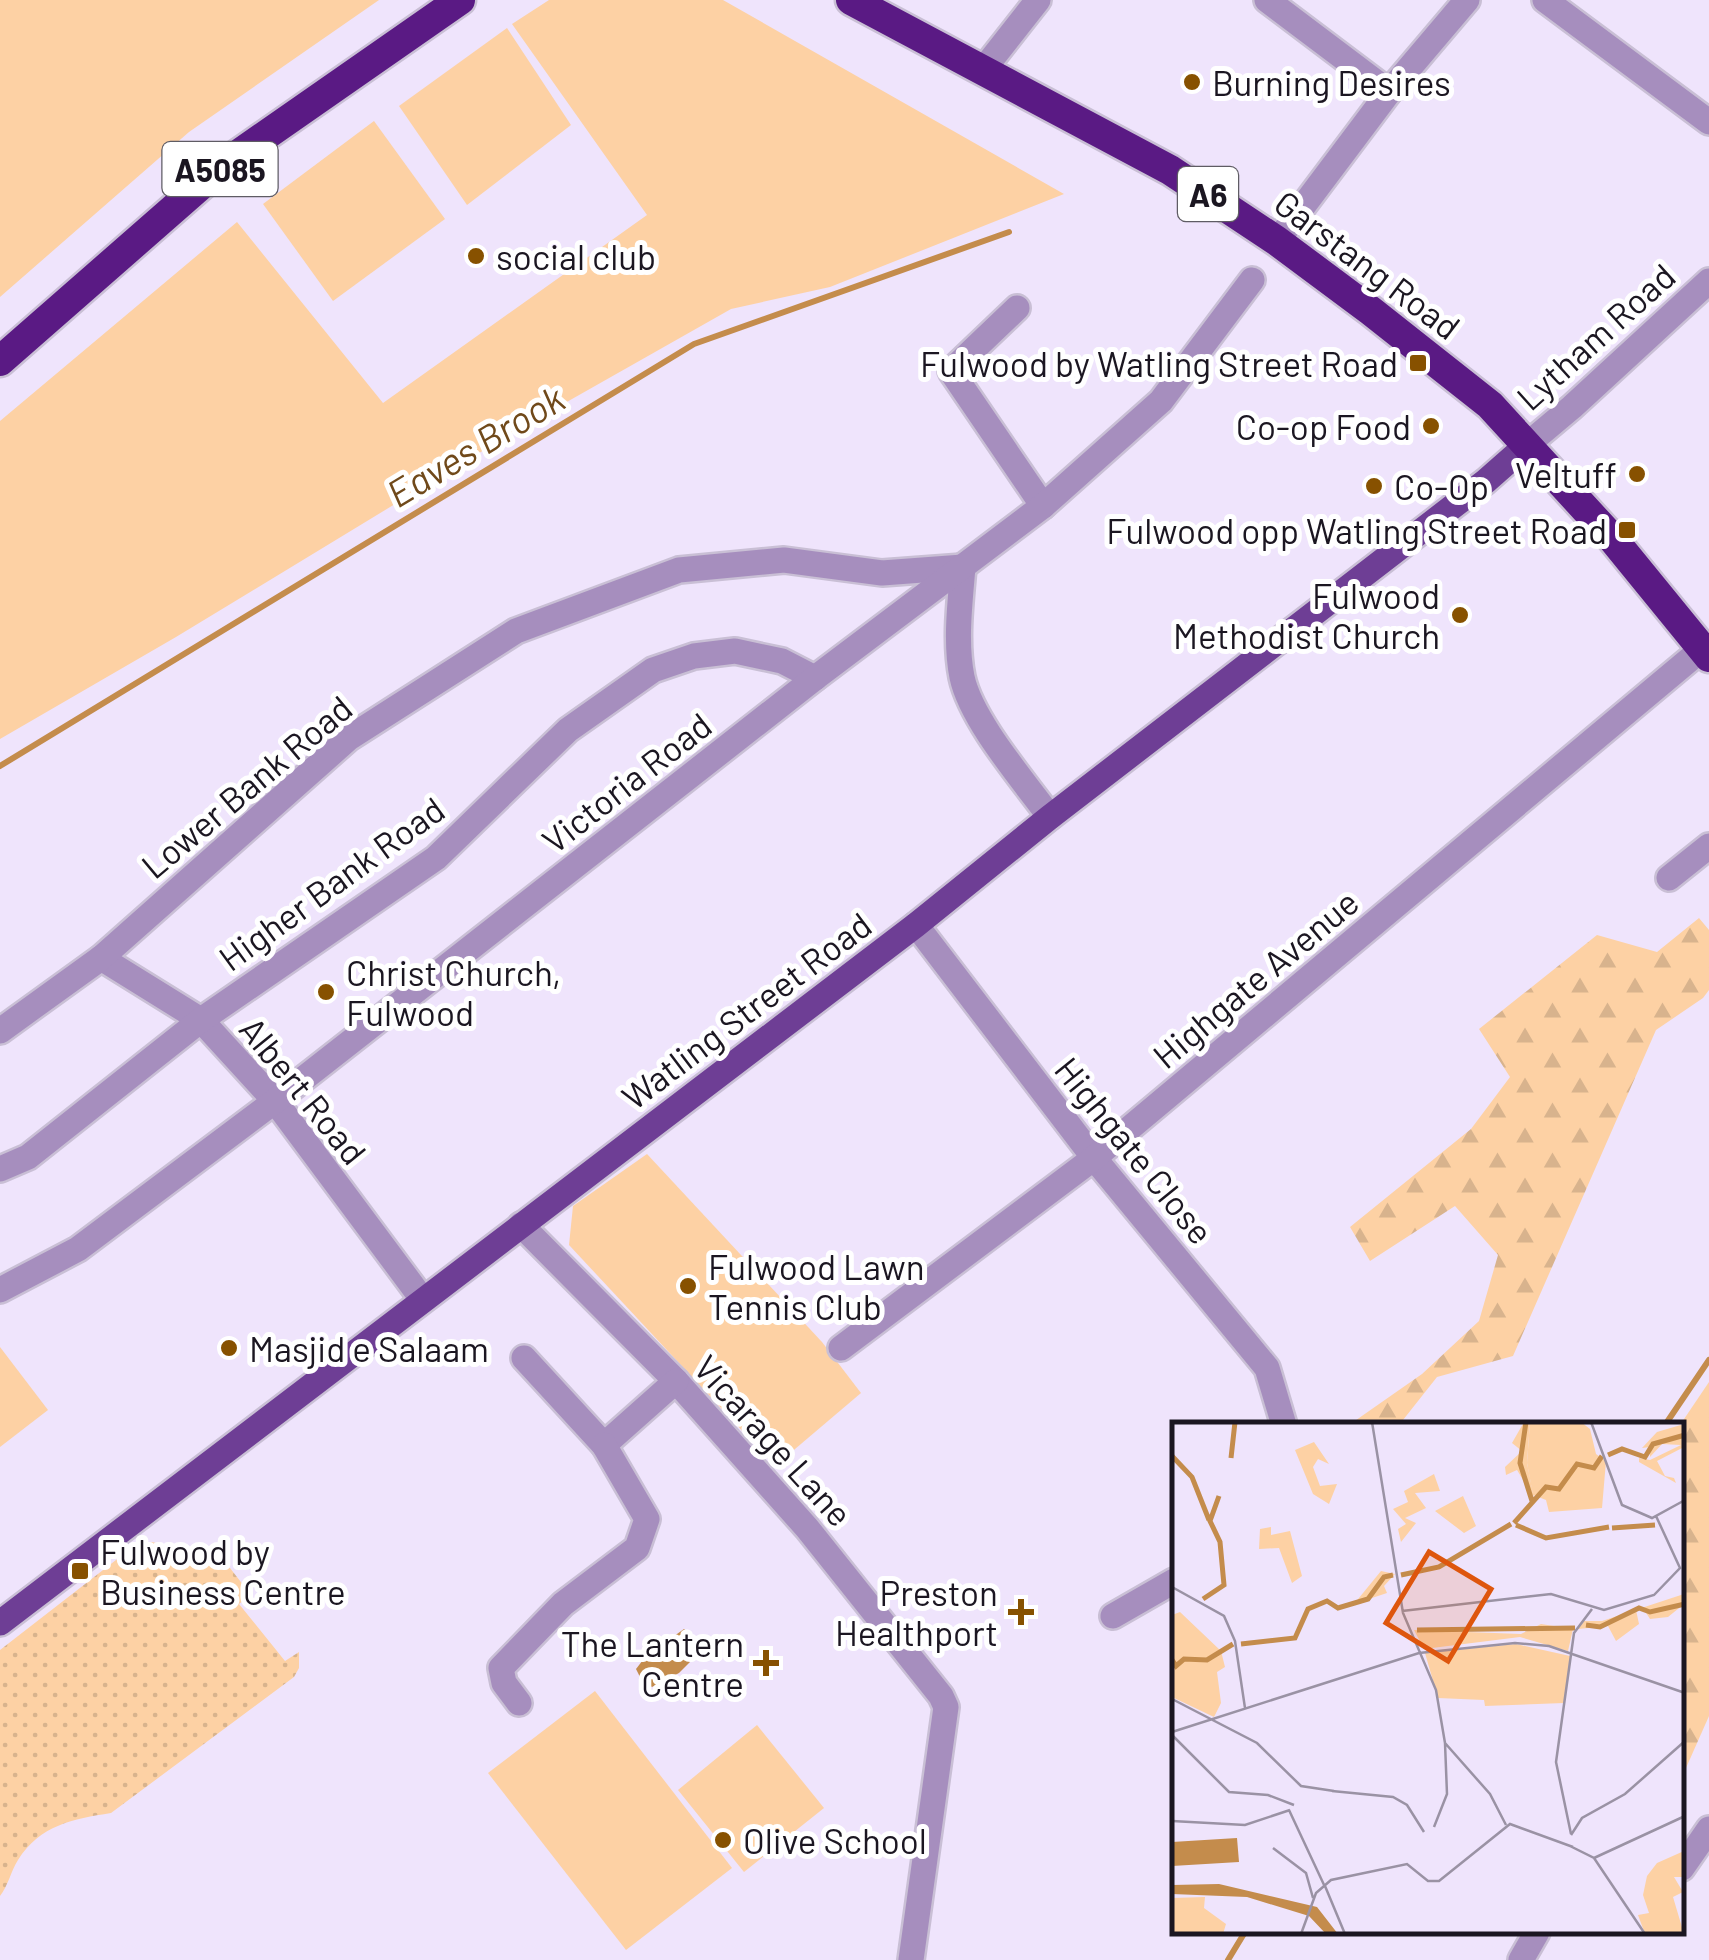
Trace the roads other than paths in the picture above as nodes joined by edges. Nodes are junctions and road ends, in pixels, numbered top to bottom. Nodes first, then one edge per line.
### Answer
1 (460, 0) edge
2 (851, 0) edge
3 (1038, 0) edge
4 (1267, 0) edge
5 (1467, 0) edge
6 (1544, 0) edge
7 (984, 70) junction
8 (1389, 92) junction
9 (1709, 122) edge
10 (1277, 241) junction
11 (1252, 280) dead end
12 (1709, 280) edge
13 (1017, 308) dead end
14 (0, 361) edge
15 (1528, 444) junction
16 (1043, 506) junction
17 (962, 568) junction
18 (1706, 653) edge
19 (815, 678) junction
20 (1050, 817) junction
21 (1709, 846) edge
22 (1669, 878) dead end
23 (916, 925) junction
24 (101, 958) junction
25 (201, 1020) junction
26 (0, 1031) edge
27 (275, 1101) junction
28 (1094, 1158) junction
29 (0, 1168) edge
30 (522, 1225) junction
31 (0, 1290) edge
32 (423, 1300) junction
33 (841, 1348) dead end
34 (524, 1358) dead end
35 (676, 1381) junction
36 (1283, 1422) edge
37 (604, 1445) junction
38 (1172, 1581) edge
39 (1114, 1616) dead end
40 (0, 1623) edge
41 (519, 1703) dead end
42 (1709, 1829) edge
43 (1684, 1865) edge
44 (1535, 1935) edge
45 (911, 1960) edge
46 (1521, 1960) edge

1 - 14 highway, A5085
2 - 7 highway, Garstang Road / A6
3 - 7 street
4 - 8 street
5 - 8 street
6 - 9 street
7 - 10 highway, Garstang Road / A6
8 - 10 street
10 - 15 highway, Garstang Road / A6
11 - 16 street, Victoria Road
12 - 15 street, Lytham Road
13 - 16 street
15 - 18 highway, Garstang Road / A6
15 - 20 main road, Watling Street Road
16 - 17 street, Victoria Road
17 - 19 street, Victoria Road
17 - 20 street
17 - 24 street, Lower Bank Road
18 - 28 street, Highgate Avenue
19 - 25 street, Higher Bank Road
19 - 27 street, Victoria Road
20 - 23 main road, Watling Street Road
21 - 22 street
23 - 28 street, Highgate Close
23 - 30 main road, Watling Street Road
24 - 25 street, Albert Road
24 - 26 street, Lower Bank Road
25 - 27 street, Albert Road
25 - 29 street, Higher Bank Road
27 - 31 street, Victoria Road
27 - 32 street, Albert Road
28 - 33 street, Highgate Avenue
28 - 36 street, Highgate Close
30 - 32 main road, Watling Street Road
30 - 35 street, Vicarage Lane
32 - 40 main road, Watling Street Road
34 - 37 street
35 - 37 street
35 - 45 street, Vicarage Lane
37 - 41 street
38 - 39 street
42 - 43 street
44 - 46 street

